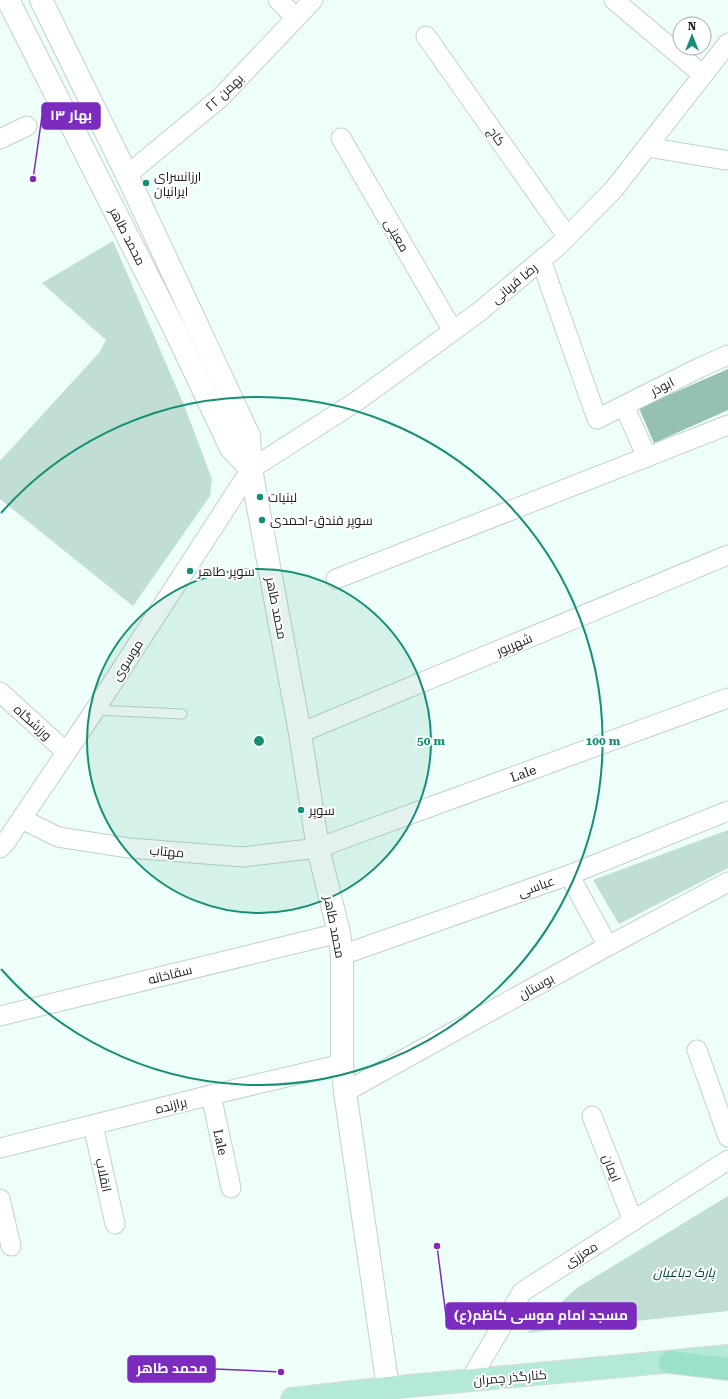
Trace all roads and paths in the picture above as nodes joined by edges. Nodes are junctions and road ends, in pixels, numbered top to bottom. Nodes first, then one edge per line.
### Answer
1 (8, 0) edge
2 (41, 0) edge
3 (278, 0) edge
4 (313, 0) edge
5 (614, 0) edge
6 (296, 18) junction
7 (426, 36) dead end
8 (728, 43) edge
9 (703, 75) junction
10 (27, 126) dead end
11 (341, 138) dead end
12 (0, 139) edge
13 (647, 147) junction
14 (725, 160) dead end
15 (127, 175) junction
16 (567, 236) junction
17 (541, 260) junction
18 (453, 332) junction
19 (728, 355) edge
20 (624, 406) junction
21 (728, 425) edge
22 (647, 457) junction
23 (251, 469) junction
24 (728, 555) edge
25 (336, 579) dead end
26 (0, 692) edge
27 (728, 698) edge
28 (95, 710) junction
29 (182, 714) dead end
30 (300, 734) junction
31 (66, 752) junction
32 (728, 811) edge
33 (22, 819) junction
34 (0, 848) edge
35 (318, 848) junction
36 (569, 875) junction
37 (728, 882) edge
38 (339, 933) junction
39 (608, 946) junction
40 (342, 955) junction
41 (0, 1016) edge
42 (697, 1050) dead end
43 (342, 1064) junction
44 (345, 1092) junction
45 (211, 1095) junction
46 (592, 1116) dead end
47 (93, 1125) junction
48 (728, 1137) edge
49 (0, 1148) edge
50 (728, 1160) edge
51 (231, 1188) dead end
52 (0, 1199) edge
53 (633, 1221) junction
54 (115, 1224) dead end
55 (11, 1246) dead end
56 (728, 1356) edge
57 (670, 1362) junction
58 (728, 1369) edge
59 (470, 1380) junction
60 (388, 1388) junction
61 (292, 1399) edge

1 - 23 main road, محمد طاهر
2 - 15 main road, محمد طاهر
3 - 6 street
4 - 6 street, ۲۲ بهمن
5 - 9 street
6 - 15 street, ۲۲ بهمن
7 - 16 street, کاج
8 - 9 street, رضا قربانی
9 - 13 street, رضا قربانی
10 - 12 street
11 - 18 street, معینی
13 - 14 street
13 - 16 street, رضا قربانی
15 - 23 main road, محمد طاهر
16 - 17 street, رضا قربانی
17 - 18 street, رضا قربانی
17 - 20 street, ابوذر
18 - 23 street, رضا قربانی
19 - 20 street, ابوذر
20 - 22 street
21 - 22 street
22 - 25 street
23 - 28 street, موسوی
23 - 30 main road, محمد طاهر
24 - 30 street, شهریور
26 - 31 street, ورزشگاه
27 - 35 street, Lale
28 - 29 lane
28 - 31 street, موسوی
30 - 35 main road, محمد طاهر
31 - 33 street, موسوی
32 - 36 street, عباسی
33 - 34 street, موسوی
33 - 35 street, مهتاب
35 - 38 main road, محمد طاهر
36 - 39 street
36 - 40 street, عباسی
37 - 39 street, بوستان
38 - 40 main road, محمد طاهر
38 - 41 street, سقاخانه
39 - 44 street, بوستان
40 - 43 main road, محمد طاهر
42 - 48 street
43 - 44 main road, محمد طاهر
43 - 45 street, برازنده
44 - 60 main road, محمد طاهر
45 - 47 street, برازنده
45 - 51 street, Lale
46 - 53 street, ایمان
47 - 49 street, برازنده
47 - 54 street, انقلاب
50 - 53 street, معززی
52 - 55 street
53 - 59 street, معززی
56 - 57 main road, کنارگذر چمران
57 - 58 highway
57 - 59 main road, کنارگذر چمران
59 - 60 main road, کنارگذر چمران
60 - 61 main road, کنارگذر چمران

